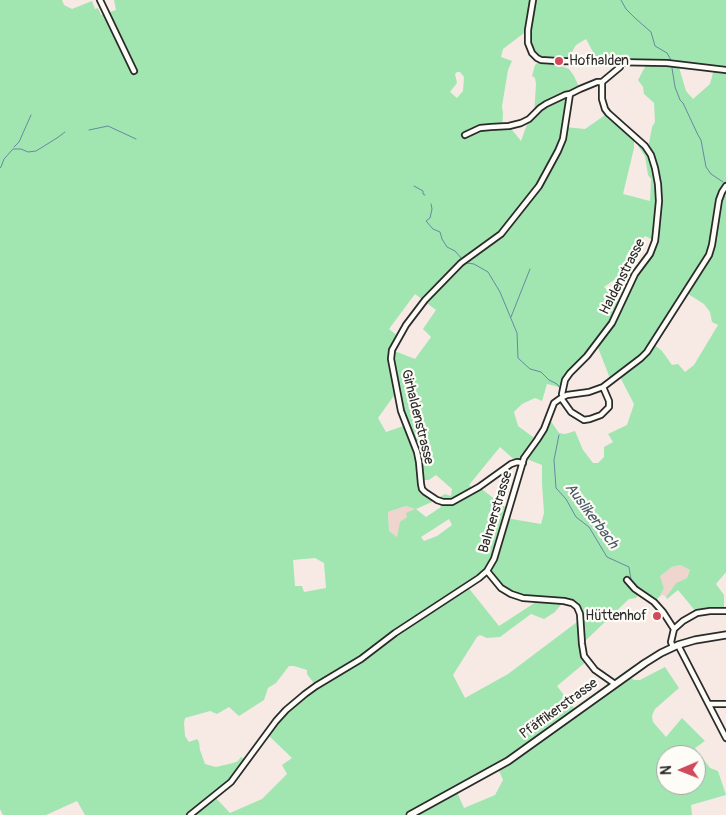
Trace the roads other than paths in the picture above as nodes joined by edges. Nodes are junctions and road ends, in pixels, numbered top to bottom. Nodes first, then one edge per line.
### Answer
1 (100, 0) edge
2 (533, 0) edge
3 (622, 62) junction
4 (726, 70) edge
5 (134, 71) dead end
6 (602, 82) junction
7 (570, 94) junction
8 (465, 134) dead end
9 (726, 186) edge
10 (603, 387) junction
11 (562, 397) junction
12 (523, 463) junction
13 (487, 571) junction
14 (627, 580) dead end
15 (726, 611) edge
16 (674, 629) junction
17 (726, 635) edge
18 (675, 646) junction
19 (615, 684) junction
20 (708, 704) junction
21 (726, 704) edge
22 (726, 738) edge
23 (190, 815) edge
24 (410, 815) edge

1 - 5 street
2 - 3 street
3 - 4 street
3 - 6 street
6 - 7 street
6 - 11 street, Haldenstrasse
7 - 8 street
7 - 12 street, Girhaldenstrasse
9 - 10 street
10 - 11 street
10 - 11 street
11 - 12 street, Balmerstrasse
12 - 13 street, Balmerstrasse
13 - 19 street
13 - 23 street, Balmerstrasse
14 - 16 street
15 - 16 street
16 - 18 street
17 - 18 main road, Pfäffikerstrasse
18 - 19 main road, Pfäffikerstrasse
18 - 20 street
19 - 24 main road, Pfäffikerstrasse
20 - 21 street
20 - 22 street

